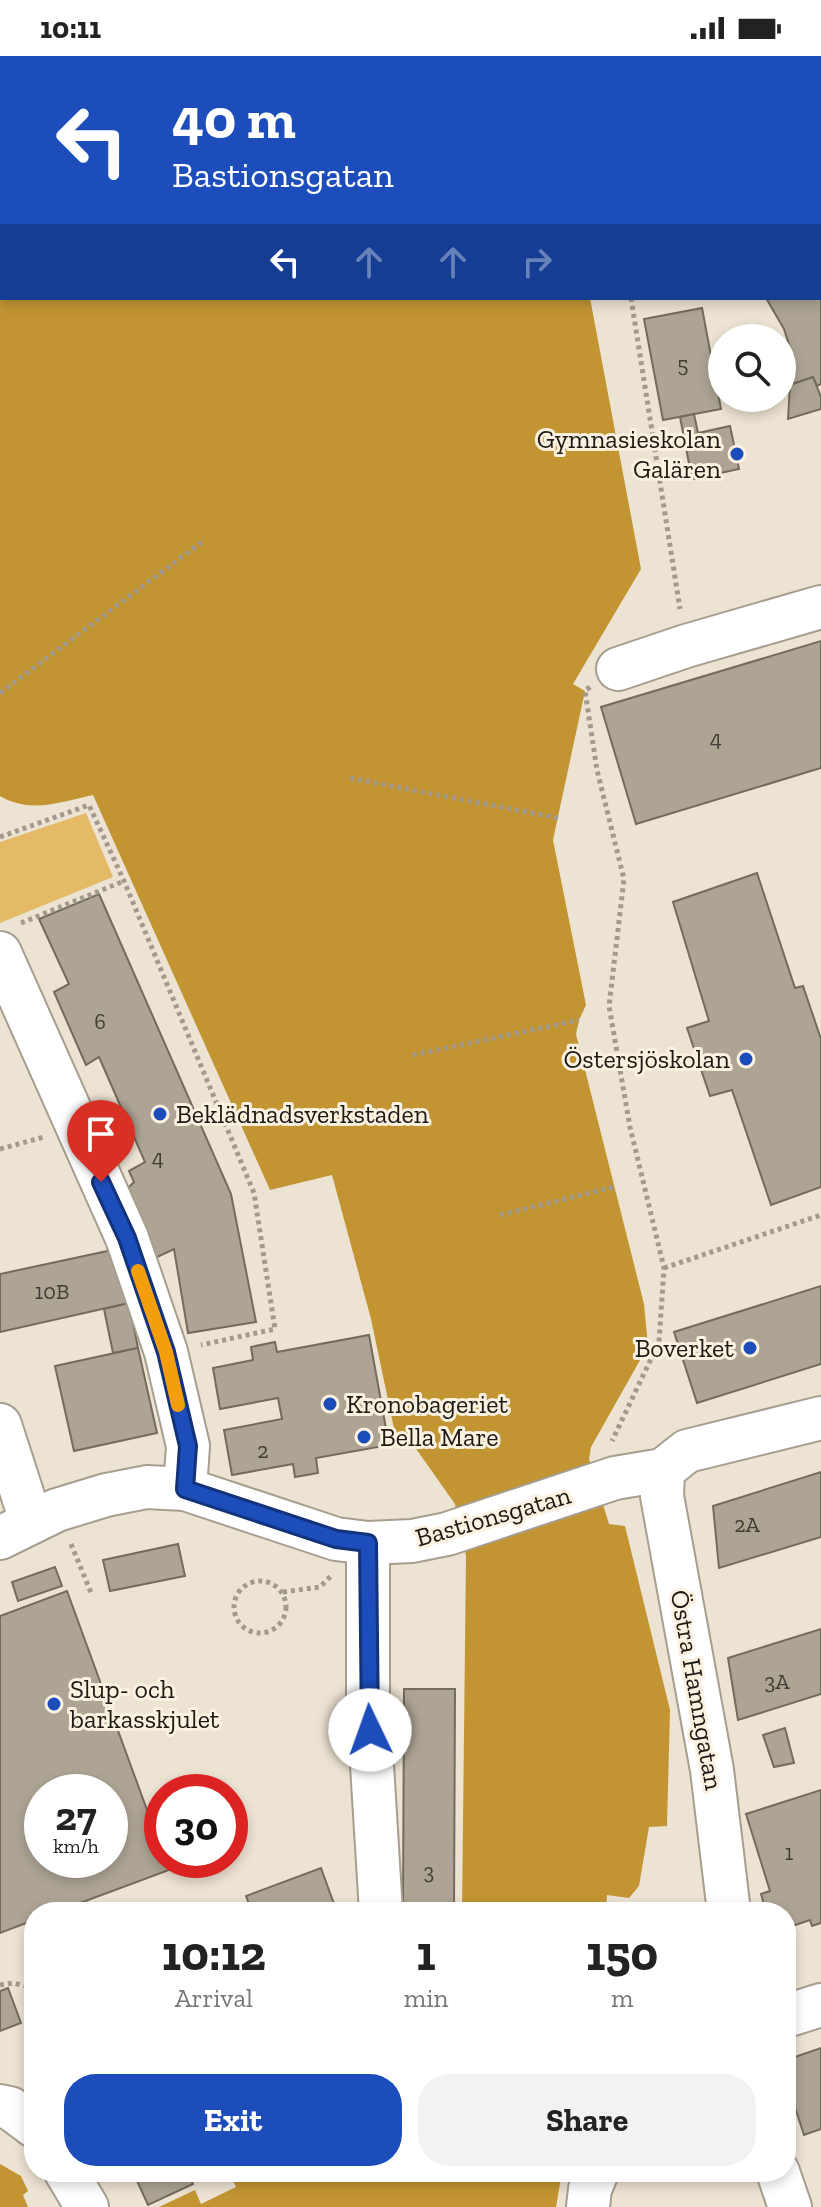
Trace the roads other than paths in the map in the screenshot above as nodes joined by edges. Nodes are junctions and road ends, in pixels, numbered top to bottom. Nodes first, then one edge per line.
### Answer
1 (821, 607) edge
2 (618, 669) road end
3 (7, 939) edge
4 (821, 1418) edge
5 (0, 1425) edge
6 (663, 1470) junction
7 (185, 1489) junction
8 (15, 1530) edge
9 (368, 1543) junction
10 (380, 1902) edge
11 (728, 1902) edge
12 (821, 2005) edge
13 (796, 2013) edge
14 (0, 2106) edge
15 (24, 2118) edge
16 (72, 2182) edge
17 (593, 2182) edge
18 (781, 2182) edge
19 (87, 2207) edge
20 (588, 2207) edge
21 (790, 2207) edge

1 - 2 street
3 - 7 street
4 - 6 street
5 - 8 street, Bastionsgatan
6 - 9 street, Bastionsgatan
6 - 11 street, Östra Hamngatan
7 - 8 street, Bastionsgatan
7 - 9 street, Bastionsgatan
9 - 10 street
12 - 13 street
14 - 15 street
16 - 19 street
17 - 20 street
18 - 21 street

